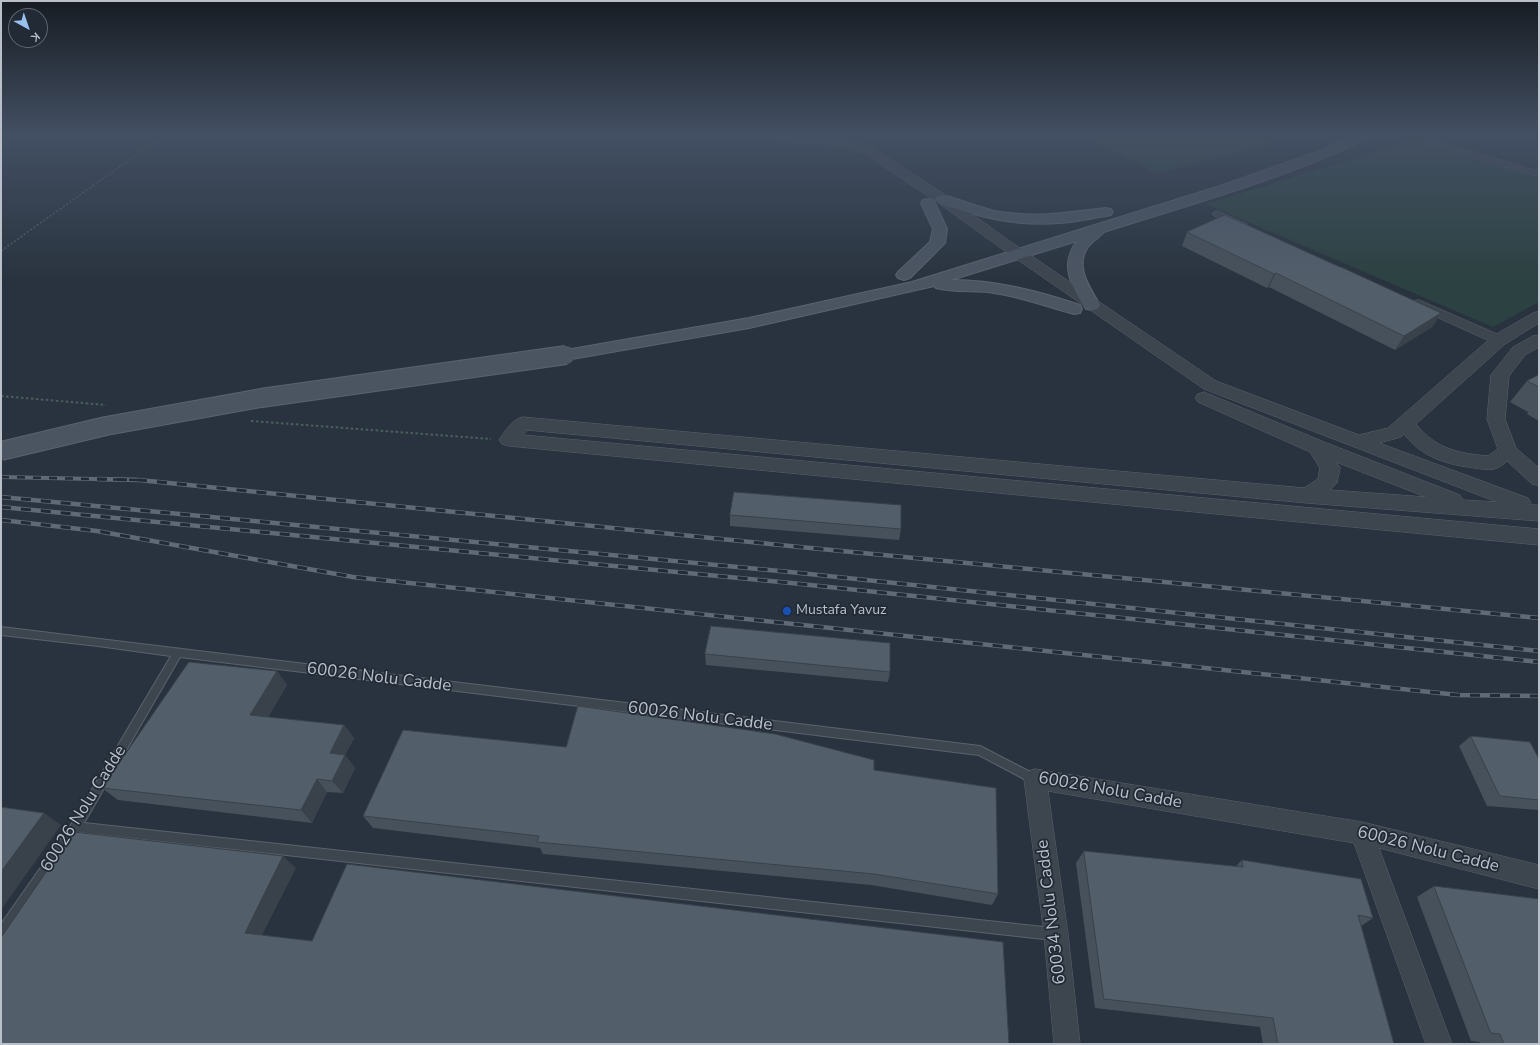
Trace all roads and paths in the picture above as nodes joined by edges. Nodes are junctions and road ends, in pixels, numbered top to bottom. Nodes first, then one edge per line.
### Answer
1 (95, 185) edge
2 (907, 185) edge
3 (1196, 185) edge
4 (1237, 185) edge
5 (935, 201) junction
6 (1106, 212) junction
7 (1218, 214) dead end
8 (1101, 228) junction
9 (1254, 230) edge
10 (1, 251) edge
11 (1003, 251) junction
12 (958, 258) dead end
13 (904, 274) junction
14 (916, 286) junction
15 (1405, 298) edge
16 (1092, 306) junction
17 (1074, 309) junction
18 (1539, 316) edge
19 (1499, 340) junction
20 (1539, 340) edge
21 (565, 349) junction
22 (1405, 423) junction
23 (1, 437) edge
24 (1358, 442) junction
25 (1317, 447) junction
26 (1, 451) edge
27 (1508, 452) junction
28 (1539, 479) edge
29 (1307, 496) junction
30 (1471, 507) junction
31 (1539, 507) edge
32 (1539, 513) edge
33 (1539, 525) edge
34 (1539, 536) edge
35 (1, 631) edge
36 (178, 653) junction
37 (1035, 779) junction
38 (76, 827) junction
39 (1362, 834) junction
40 (1539, 877) edge
41 (1, 934) edge
42 (1056, 934) junction
43 (1067, 1044) edge
44 (1439, 1044) edge

1 - 10 path
2 - 5 street
3 - 6 main road
4 - 8 main road
5 - 6 main road
5 - 11 street
5 - 13 main road
6 - 11 main road
7 - 9 street
8 - 11 main road
8 - 16 main road
11 - 14 main road
11 - 16 street
11 - 17 street
12 - 13 main road
13 - 21 main road
14 - 17 main road
14 - 21 main road
15 - 19 street
16 - 24 street
17 - 25 street
18 - 19 street
19 - 22 street
20 - 27 street
21 - 23 main road
21 - 26 main road, bridge
22 - 24 street
22 - 27 street
24 - 31 street
25 - 29 street
25 - 30 street
27 - 28 street
29 - 30 street
29 - 34 street
30 - 32 street
30 - 33 street
35 - 36 lane
36 - 37 lane, 60026 Nolu Cadde
36 - 38 lane, 60026 Nolu Cadde
37 - 39 street, 60026 Nolu Cadde
37 - 42 street, 60034 Nolu Cadde
38 - 41 lane, 60026 Nolu Cadde
38 - 42 lane
39 - 40 street, 60026 Nolu Cadde
39 - 44 street
42 - 43 street, 60034 Nolu Cadde

